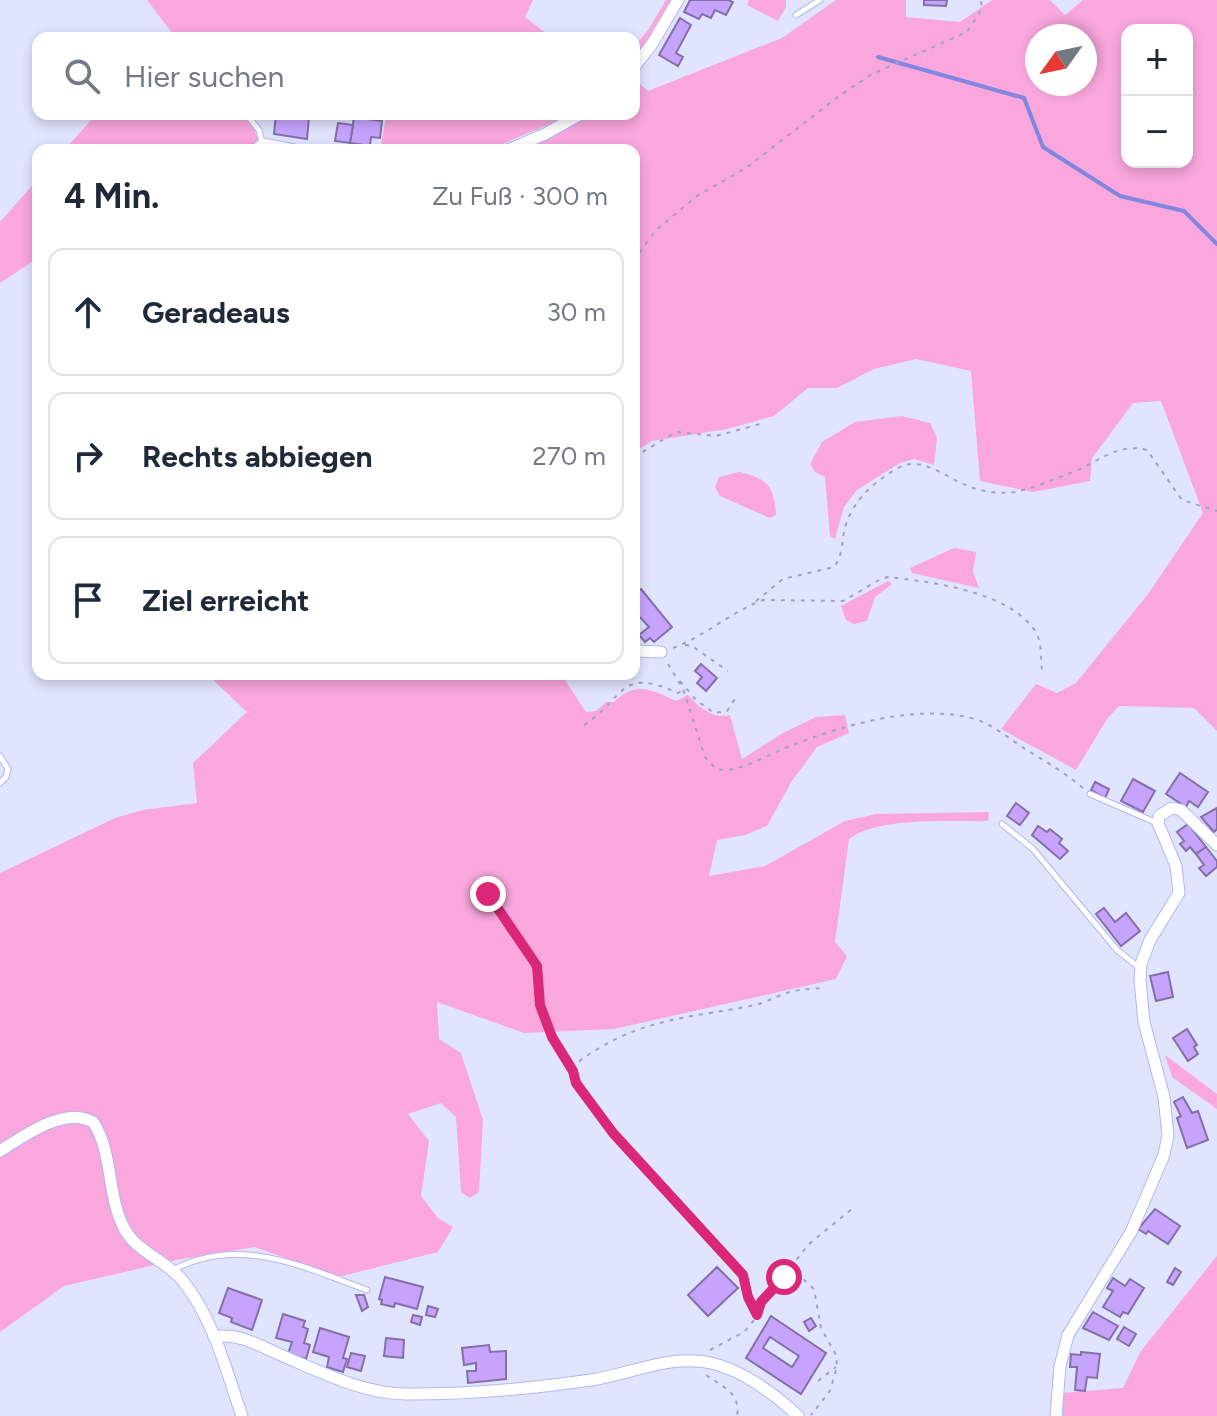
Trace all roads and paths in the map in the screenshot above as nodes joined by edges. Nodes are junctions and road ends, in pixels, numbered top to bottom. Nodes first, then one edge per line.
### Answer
1 (678, 0) edge
2 (820, 0) edge
3 (981, 0) edge
4 (796, 15) dead end
5 (640, 59) edge
6 (251, 120) edge
7 (570, 120) edge
8 (260, 144) edge
9 (522, 144) edge
10 (640, 252) edge
11 (764, 423) dead end
12 (640, 453) edge
13 (1217, 511) edge
14 (751, 604) junction
15 (683, 644) junction
16 (640, 651) edge
17 (661, 652) junction
18 (1042, 670) dead end
19 (728, 671) dead end
20 (677, 678) junction
21 (683, 689) junction
22 (737, 696) dead end
23 (584, 725) dead end
24 (0, 756) edge
25 (0, 783) edge
26 (1090, 794) joint
27 (1158, 823) junction
28 (1002, 824) dead end
29 (1217, 845) edge
30 (488, 894) dead end
31 (1141, 969) junction
32 (821, 988) dead end
33 (573, 1071) junction
34 (0, 1151) edge
35 (853, 1208) dead end
36 (173, 1270) junction
37 (784, 1277) junction
38 (367, 1290) dead end
39 (757, 1315) junction
40 (214, 1337) junction
41 (825, 1338) junction
42 (821, 1344) dead end
43 (701, 1362) junction
44 (837, 1366) junction
45 (818, 1381) dead end
46 (242, 1416) edge
47 (737, 1416) edge
48 (798, 1416) edge
49 (810, 1416) edge
50 (1056, 1416) edge

1 - 5 street
2 - 4 lane
3 - 10 path
6 - 8 lane
7 - 9 street
11 - 12 path
13 - 14 path
14 - 15 path
14 - 18 path
15 - 17 path
15 - 19 path
16 - 17 street
17 - 20 path
20 - 21 path
20 - 22 path
21 - 23 path
21 - 26 path
24 - 25 lane
26 - 27 lane
27 - 29 street
27 - 31 street
28 - 31 lane
30 - 33 path
31 - 50 street
32 - 33 path
33 - 39 path
34 - 36 street
35 - 37 path
36 - 38 lane
36 - 40 street
37 - 39 path
37 - 41 path
39 - 43 path
40 - 43 street
40 - 46 street
41 - 42 path
41 - 44 path
43 - 47 path
43 - 48 street
44 - 45 path
44 - 49 path

